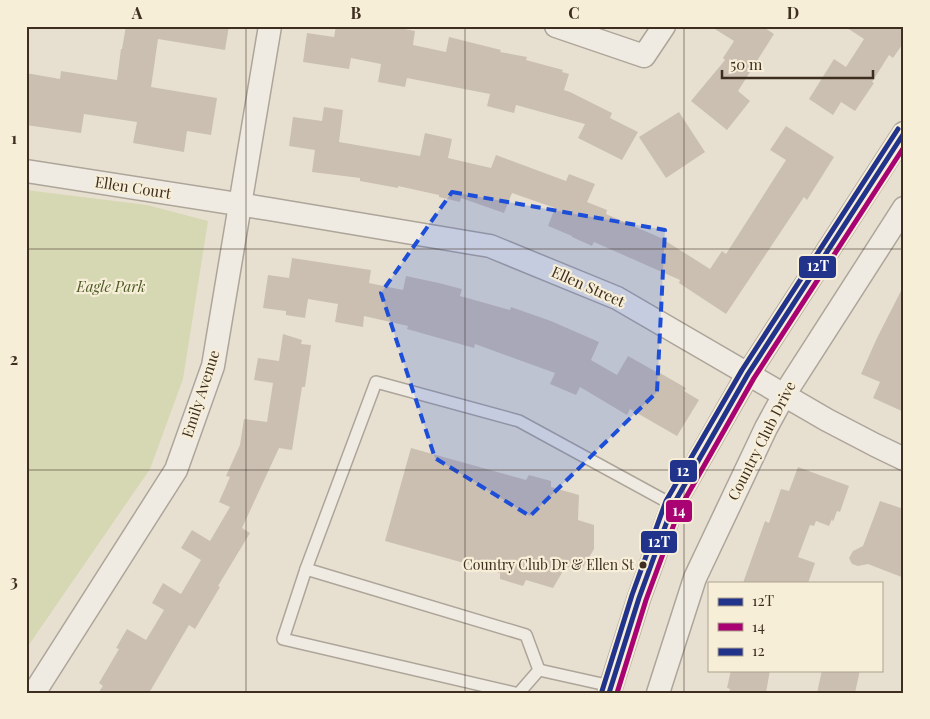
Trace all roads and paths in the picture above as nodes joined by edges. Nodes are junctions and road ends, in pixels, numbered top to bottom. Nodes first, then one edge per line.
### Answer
1 (270, 26) edge
2 (556, 26) edge
3 (664, 26) edge
4 (904, 133) edge
5 (26, 172) edge
6 (241, 205) junction
7 (904, 208) edge
8 (748, 374) junction
9 (784, 395) junction
10 (904, 459) edge
11 (673, 505) junction
12 (306, 569) junction
13 (539, 670) junction
14 (610, 690) edge
15 (34, 693) edge
16 (515, 693) edge
17 (519, 693) edge
18 (658, 693) edge

1 - 6 street, Emily Avenue
2 - 3 street
4 - 8 street
5 - 6 street, Ellen Court
6 - 8 street, Ellen Street
6 - 15 street, Emily Avenue
7 - 9 street, Country Club Drive
8 - 9 street, Ellen Street
8 - 11 street
9 - 10 street, Ellen Street
9 - 18 street, Country Club Drive
11 - 12 lane
11 - 14 street
12 - 13 lane
12 - 16 lane
13 - 14 lane
13 - 17 lane

